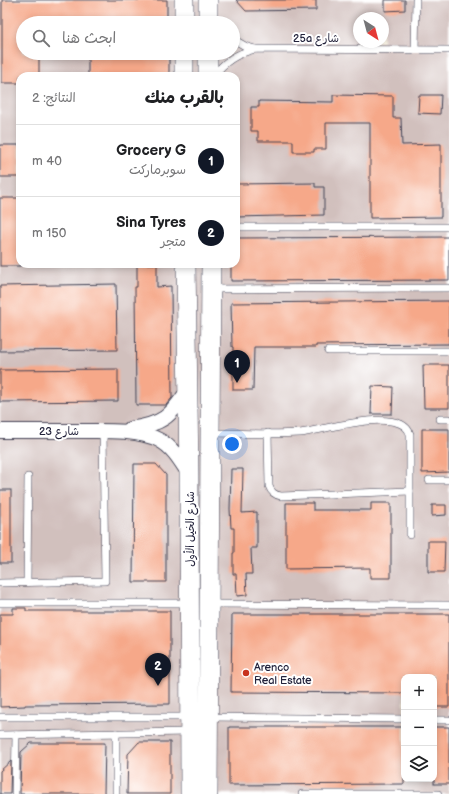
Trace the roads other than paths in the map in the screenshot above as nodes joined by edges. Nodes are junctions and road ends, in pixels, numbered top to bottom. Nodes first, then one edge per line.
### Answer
1 (184, 0) edge
2 (416, 0) edge
3 (184, 16) edge
4 (240, 43) edge
5 (255, 49) junction
6 (415, 50) junction
7 (449, 50) edge
8 (240, 53) edge
9 (184, 60) edge
10 (208, 60) edge
11 (229, 60) edge
12 (184, 72) edge
13 (208, 72) edge
14 (217, 72) edge
15 (240, 226) edge
16 (449, 227) edge
17 (186, 268) edge
18 (211, 268) edge
19 (449, 288) edge
20 (211, 289) junction
21 (328, 351) dead end
22 (449, 351) edge
23 (188, 390) junction
24 (440, 419) dead end
25 (449, 419) edge
26 (0, 431) edge
27 (103, 431) junction
28 (118, 431) junction
29 (210, 432) junction
30 (268, 433) junction
31 (189, 474) junction
32 (28, 477) dead end
33 (429, 480) dead end
34 (449, 480) edge
35 (410, 491) junction
36 (410, 535) dead end
37 (27, 582) junction
38 (0, 583) edge
39 (190, 603) junction
40 (0, 604) edge
41 (210, 604) junction
42 (449, 605) edge
43 (0, 717) edge
44 (209, 717) junction
45 (401, 719) edge
46 (437, 720) edge
47 (449, 720) edge
48 (190, 725) junction
49 (116, 733) junction
50 (0, 735) edge
51 (16, 735) junction
52 (15, 794) edge
53 (116, 794) edge
54 (190, 794) edge
55 (208, 794) edge
56 (302, 794) edge
57 (424, 794) edge
58 (438, 794) edge

1 - 3 main road
2 - 6 lane
4 - 5 lane, 25a شارع
5 - 6 lane, 25a شارع
5 - 8 lane, 25a شارع
6 - 7 lane, 25a شارع
9 - 12 main road
10 - 13 main road
11 - 14 lane, 25a شارع
15 - 16 lane
17 - 23 main road, شارع الخيل الأول
18 - 20 main road, شارع الخيل الأول
19 - 20 lane
20 - 29 main road, شارع الخيل الأول
21 - 22 lane
23 - 28 street, شارع 23
23 - 31 main road, شارع الخيل الأول
24 - 25 lane
26 - 27 street, شارع 23
27 - 28 street, شارع 23
27 - 37 lane
28 - 31 street, شارع 23
29 - 30 lane
29 - 41 main road, شارع الخيل الأول
30 - 35 lane
30 - 35 lane
31 - 39 main road, شارع الخيل الأول
32 - 37 lane
33 - 34 lane
35 - 36 lane
37 - 38 lane
39 - 40 lane
39 - 48 main road, شارع الخيل الأول
41 - 42 lane
41 - 44 main road, شارع الخيل الأول
43 - 48 lane
44 - 45 lane
44 - 55 main road, شارع الخيل الأول
46 - 47 lane
48 - 49 lane
48 - 54 main road, شارع الخيل الأول
49 - 51 lane
49 - 53 lane
50 - 51 lane
51 - 52 lane
56 - 57 lane
57 - 58 lane

